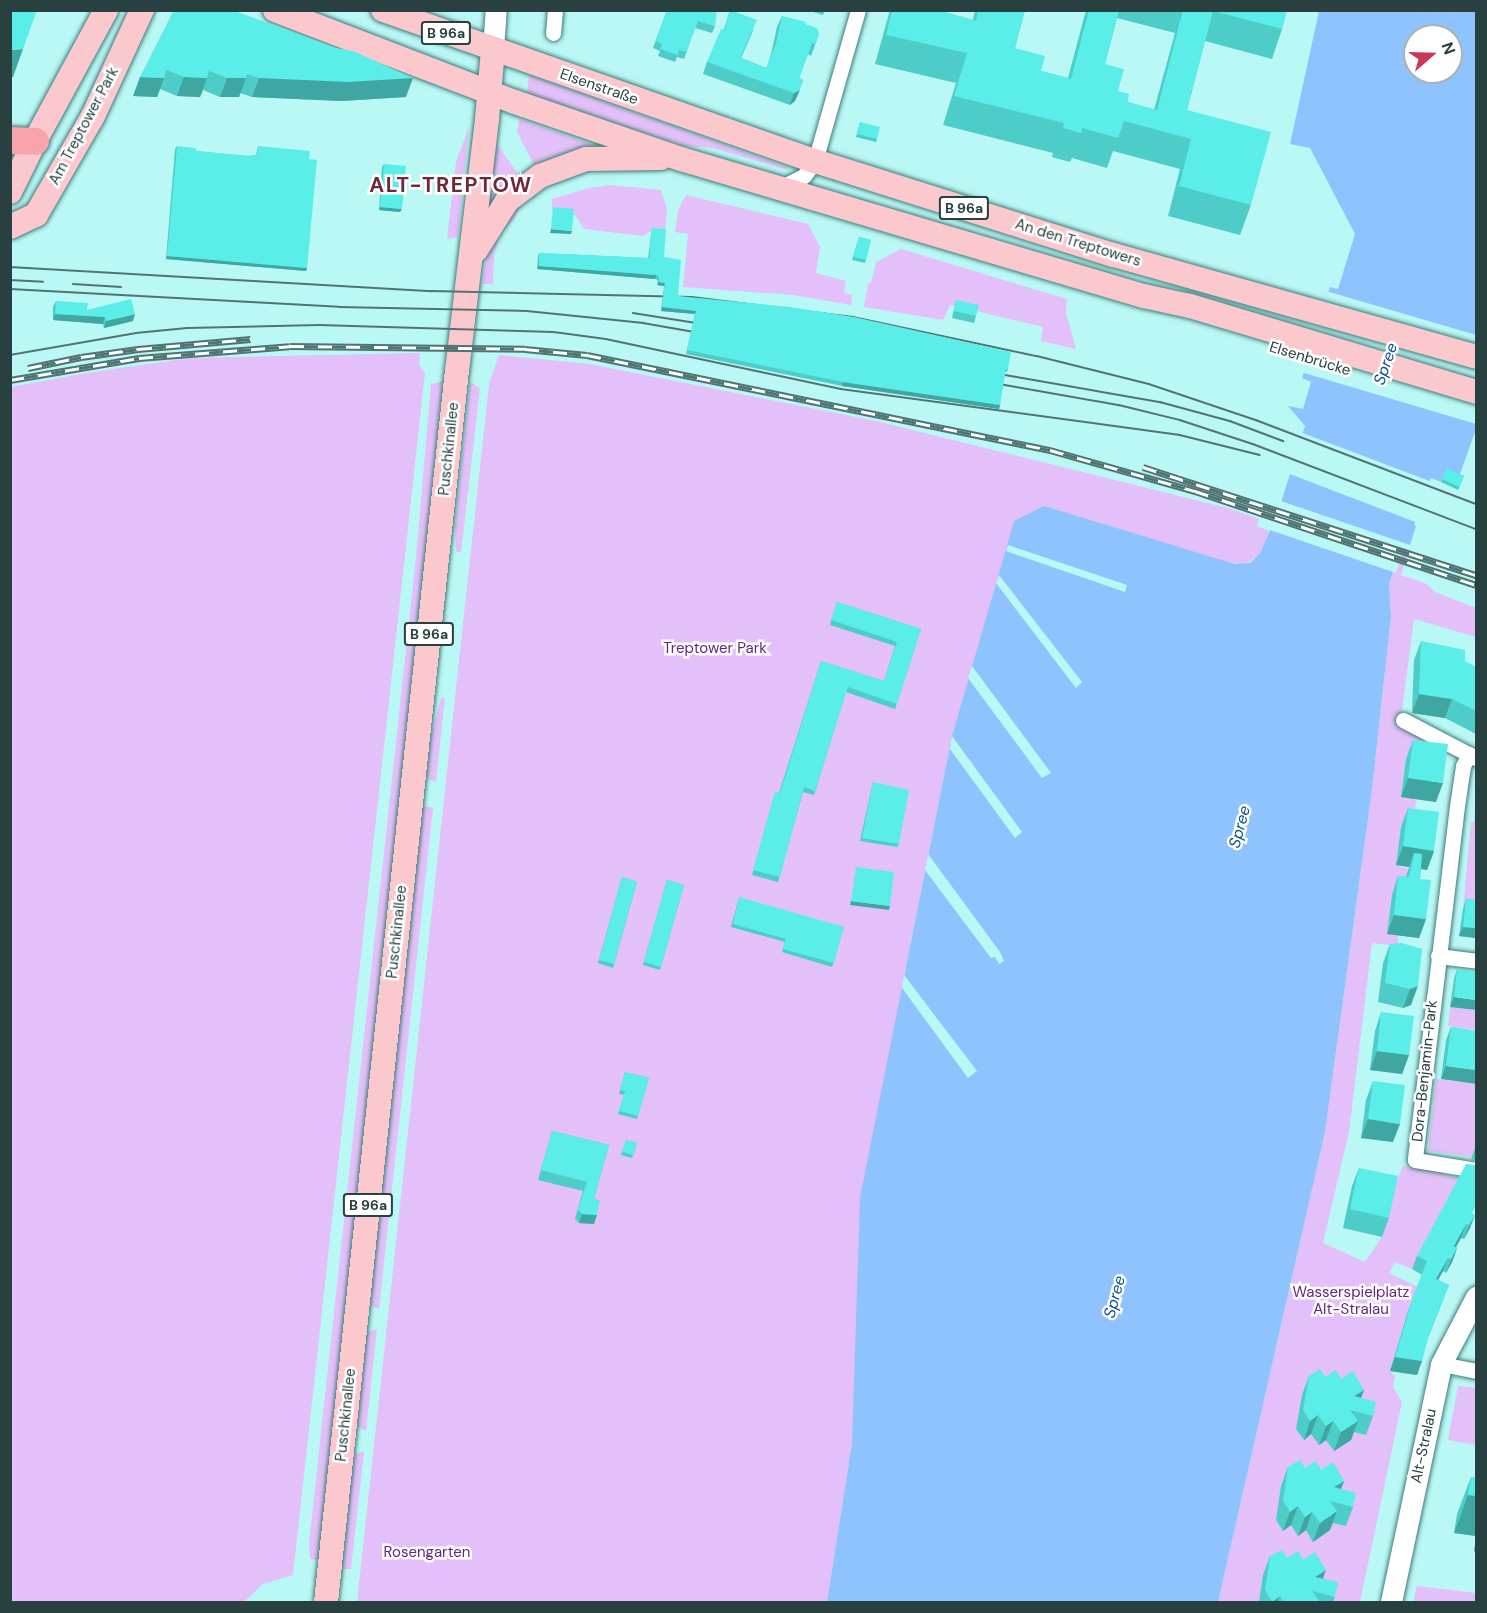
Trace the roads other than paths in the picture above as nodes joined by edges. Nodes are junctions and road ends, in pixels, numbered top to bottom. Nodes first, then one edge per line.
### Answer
1 (106, 10) edge
2 (142, 10) edge
3 (275, 10) edge
4 (383, 10) edge
5 (496, 10) edge
6 (555, 10) edge
7 (858, 10) edge
8 (308, 16) edge
9 (553, 33) dead end
10 (493, 49) junction
11 (490, 92) junction
12 (23, 141) edge
13 (681, 159) junction
14 (815, 161) junction
15 (780, 188) junction
16 (10, 192) edge
17 (10, 228) edge
18 (469, 262) junction
19 (1215, 322) junction
20 (1476, 357) edge
21 (1476, 392) edge
22 (1476, 409) edge
23 (1403, 720) dead end
24 (1473, 756) edge
25 (1438, 956) junction
26 (1476, 961) edge
27 (1476, 1170) edge
28 (1476, 1297) edge
29 (1441, 1364) junction
30 (1476, 1371) edge
31 (326, 1602) edge
32 (1391, 1602) edge

1 - 12 main road
2 - 17 main road, Am Treptower Park
3 - 8 main road
4 - 10 main road, Elsenstraße / B 96a
5 - 10 street, Puschkinallee
6 - 9 street
7 - 14 street
8 - 11 main road
10 - 11 main road, Puschkinallee
10 - 14 main road, Elsenstraße / B 96a
11 - 13 main road
11 - 18 main road, Puschkinallee
12 - 16 main road
13 - 15 main road, B 96a
13 - 18 main road, Puschkinallee / B 96a
14 - 15 street
14 - 20 main road, An den Treptowers / B 96a
15 - 19 main road, An den Treptowers / B 96a
18 - 31 main road, Puschkinallee / B 96a
19 - 21 main road, Elsenbrücke / B 96a
19 - 22 main road, Elsenbrücke
23 - 24 street, Dora-Benjamin-Park
24 - 25 street, Dora-Benjamin-Park
25 - 26 street
25 - 27 street, Dora-Benjamin-Park
28 - 29 street, Alt-Stralau
29 - 30 street
29 - 32 street, Alt-Stralau

